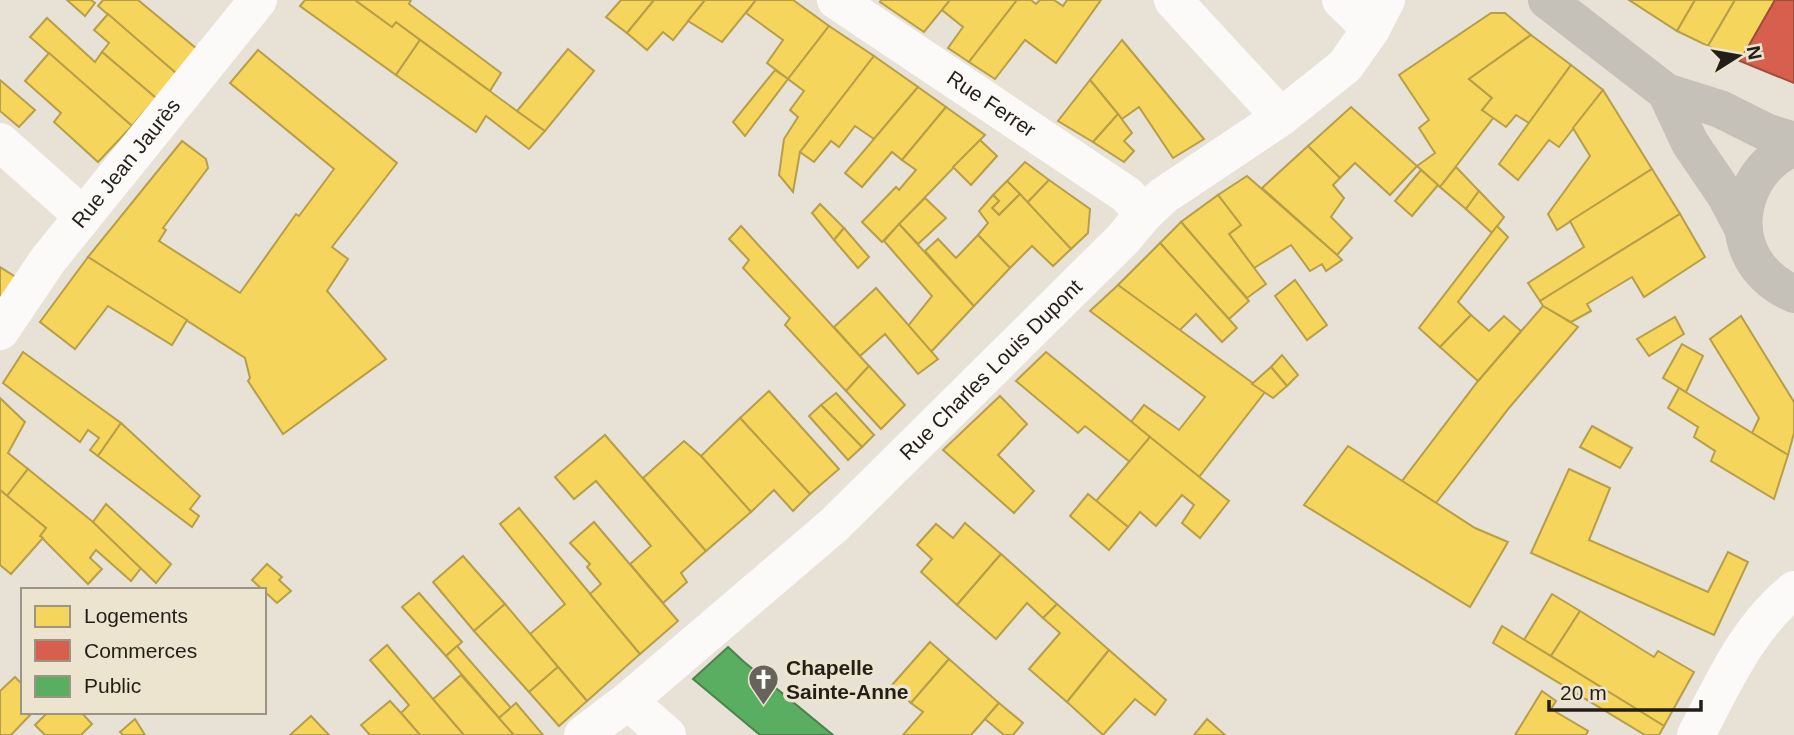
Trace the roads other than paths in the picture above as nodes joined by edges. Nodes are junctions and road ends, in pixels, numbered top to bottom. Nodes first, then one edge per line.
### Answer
1 (258, 0) edge
2 (836, 0) edge
3 (1173, 0) edge
4 (1341, 0) edge
5 (1547, 0) edge
6 (1378, 14) edge
7 (1666, 92) junction
8 (1281, 117) junction
9 (1794, 141) edge
10 (0, 142) edge
11 (1794, 148) edge
12 (1144, 214) junction
13 (83, 216) junction
14 (1744, 230) junction
15 (1790, 299) edge
16 (0, 331) edge
17 (1794, 590) edge
18 (628, 701) junction
19 (583, 735) edge
20 (667, 735) edge
21 (1696, 735) edge

1 - 13 street, Rue Jean Jaurès
2 - 12 street, Rue Ferrer
3 - 8 street
4 - 6 street
5 - 7 main road
6 - 8 street, Rue Charles Louis Dupont
7 - 9 main road
7 - 14 main road
8 - 12 street, Rue Charles Louis Dupont
10 - 13 street
11 - 14 main road
12 - 18 street, Rue Charles Louis Dupont
13 - 16 street, Rue Jean Jaurès
14 - 15 main road
17 - 21 street
18 - 19 street, Rue Charles Louis Dupont
18 - 20 street

